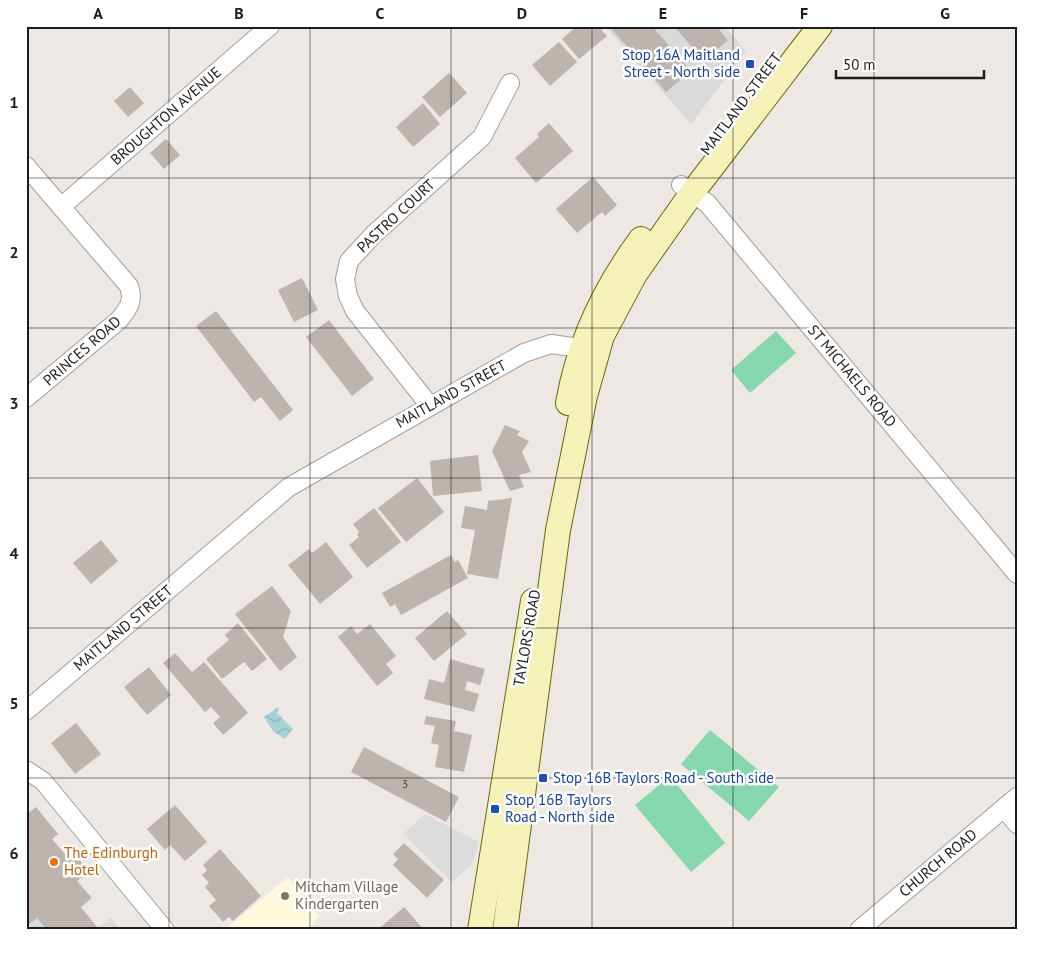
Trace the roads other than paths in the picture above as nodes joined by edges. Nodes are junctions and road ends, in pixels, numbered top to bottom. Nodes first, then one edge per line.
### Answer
1 (270, 26) edge
2 (800, 26) edge
3 (820, 26) edge
4 (510, 83) dead end
5 (26, 166) edge
6 (686, 189) junction
7 (61, 206) junction
8 (580, 348) junction
9 (584, 396) joint
10 (26, 398) edge
11 (430, 406) junction
12 (1017, 574) edge
13 (26, 711) edge
14 (26, 770) edge
15 (1010, 802) edge
16 (1017, 824) edge
17 (165, 930) edge
18 (480, 930) edge
19 (506, 930) edge
20 (859, 930) edge

1 - 7 street, BROUGHTON AVENUE
2 - 6 main road, MAITLAND STREET
3 - 6 main road, MAITLAND STREET
4 - 11 street, PASTRO COURT
5 - 7 street
6 - 8 main road, MAITLAND STREET
6 - 9 main road, MAITLAND STREET
6 - 12 street, ST MICHAELS ROAD
7 - 10 street, PRINCES ROAD
8 - 11 street, MAITLAND STREET
8 - 18 main road, TAYLORS ROAD
9 - 19 main road, TAYLORS ROAD
11 - 13 street, MAITLAND STREET
14 - 17 street
15 - 16 street
15 - 20 street, CHURCH ROAD

